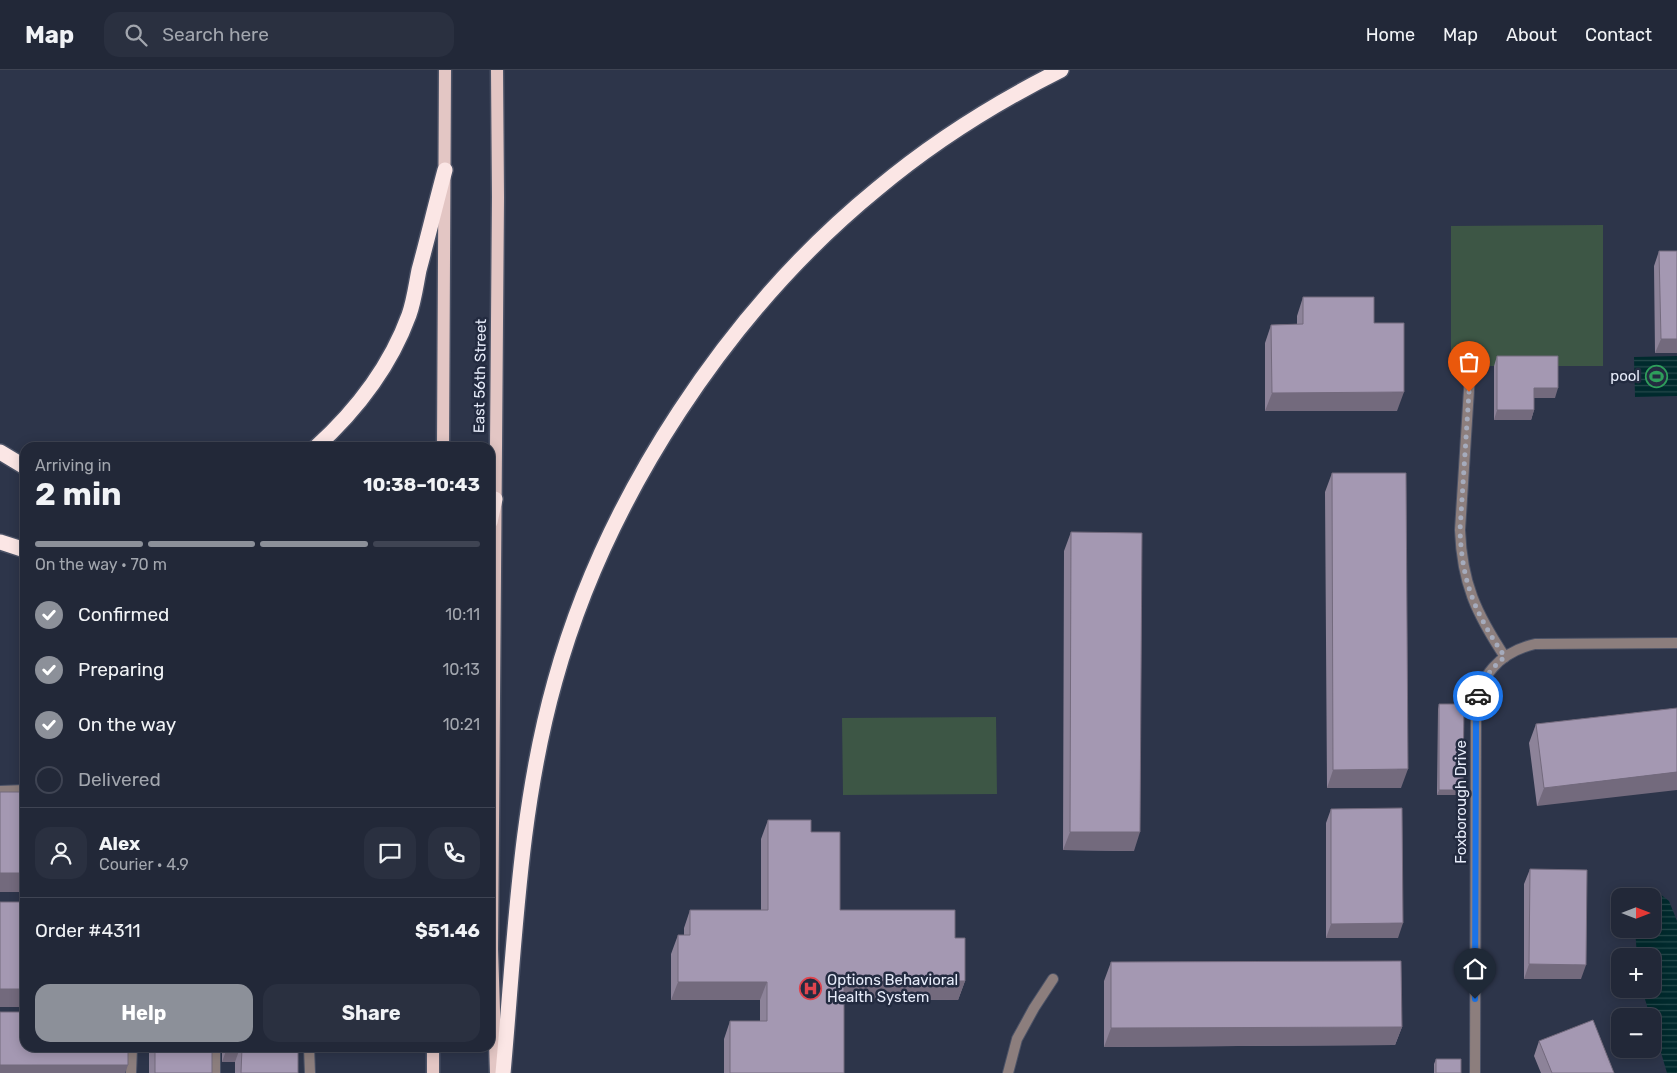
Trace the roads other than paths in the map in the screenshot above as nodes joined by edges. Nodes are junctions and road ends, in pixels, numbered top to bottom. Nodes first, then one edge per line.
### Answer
1 (445, 70) edge
2 (497, 70) edge
3 (1061, 70) edge
4 (445, 170) junction
5 (1470, 374) dead end
6 (322, 442) edge
7 (443, 442) edge
8 (0, 452) edge
9 (20, 464) edge
10 (495, 498) edge
11 (0, 542) edge
12 (20, 548) edge
13 (1677, 643) edge
14 (1505, 657) junction
15 (20, 790) edge
16 (0, 791) edge
17 (1053, 979) dead end
18 (495, 1042) edge
19 (132, 1052) edge
20 (215, 1052) edge
21 (309, 1052) edge
22 (432, 1052) edge
23 (131, 1073) edge
24 (215, 1073) edge
25 (310, 1073) edge
26 (432, 1073) edge
27 (496, 1073) edge
28 (503, 1073) edge
29 (1008, 1073) edge
30 (1475, 1073) edge

1 - 4 main road
2 - 10 main road, East 56th Street
3 - 28 highway
4 - 6 highway
4 - 7 main road
5 - 14 street
8 - 9 highway
11 - 12 highway
13 - 14 street, Foxborough Drive
14 - 30 street, Foxborough Drive
15 - 16 street
17 - 29 street
18 - 27 main road, East 56th Street
19 - 23 street
20 - 24 street
21 - 25 street
22 - 26 main road

